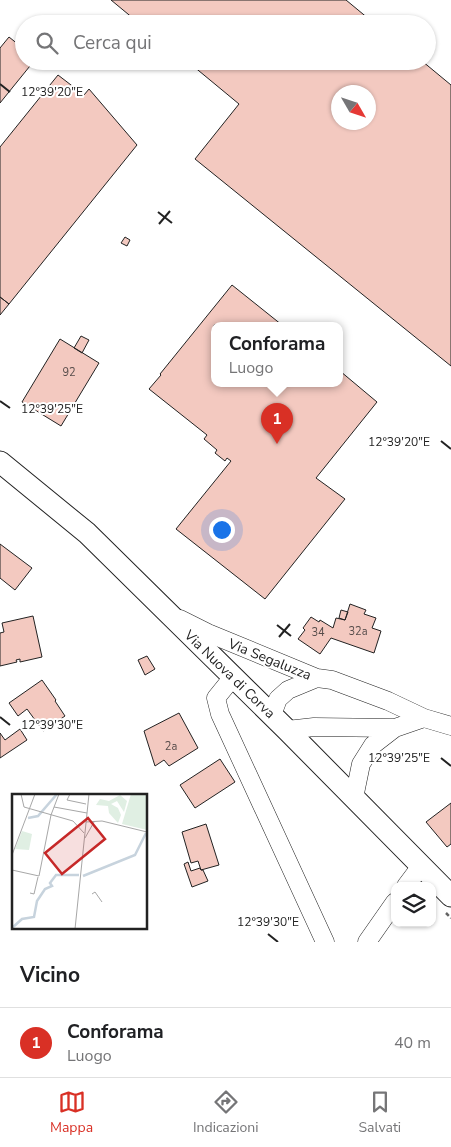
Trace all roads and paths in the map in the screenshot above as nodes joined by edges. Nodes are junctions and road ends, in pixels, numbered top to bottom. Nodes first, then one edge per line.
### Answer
1 (0, 462) edge
2 (168, 614) junction
3 (233, 677) junction
4 (317, 678) junction
5 (424, 718) junction
6 (280, 723) junction
7 (451, 726) edge
8 (395, 728) junction
9 (354, 798) junction
10 (421, 866) junction
11 (409, 882) edge
12 (451, 896) edge
13 (391, 908) edge
14 (325, 942) edge
15 (367, 942) edge

1 - 2 main road, Via Nuova di Corva
2 - 3 main road, Via Nuova di Corva
2 - 4 street, Via Segaluzza
3 - 6 main road, Via Nuova di Corva
3 - 14 street
4 - 5 street, Via Segaluzza
4 - 6 street, Via Segaluzza
5 - 7 street, Via Segaluzza
5 - 8 street
6 - 8 street
6 - 9 main road, Via Nuova di Corva
8 - 9 street
9 - 10 main road, Via Nuova di Corva
10 - 11 street
10 - 12 main road, Via Nuova di Corva
13 - 15 street

